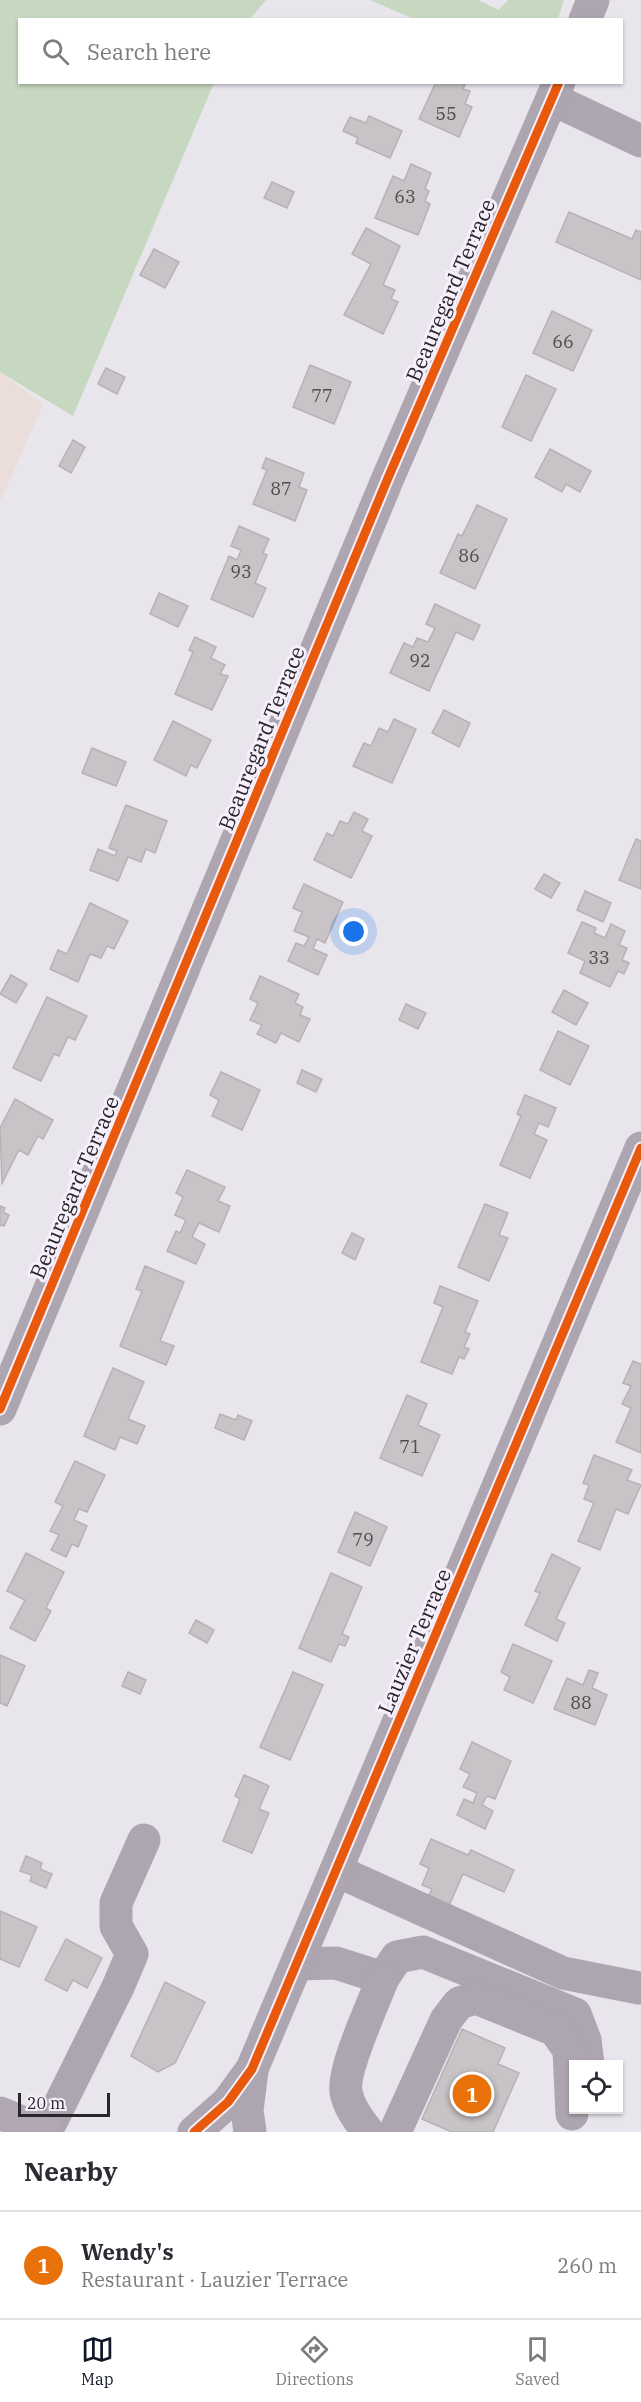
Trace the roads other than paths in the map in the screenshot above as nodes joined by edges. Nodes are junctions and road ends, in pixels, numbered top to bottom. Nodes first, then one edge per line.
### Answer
1 (593, 0) edge
2 (586, 18) edge
3 (555, 91) edge
4 (641, 141) edge
5 (641, 1148) edge
6 (0, 1409) edge
7 (144, 1840) dead end
8 (333, 1883) junction
9 (298, 1964) junction
10 (383, 1978) junction
11 (639, 1988) dead end
12 (588, 2060) edge
13 (252, 2069) junction
14 (0, 2113) edge
15 (570, 2118) edge
16 (46, 2132) edge
17 (194, 2132) edge
18 (250, 2132) edge
19 (368, 2132) edge
20 (395, 2132) edge

1 - 2 street
3 - 4 street
3 - 6 street, Beauregard Terrace
5 - 8 street, Lauzier Terrace
7 - 16 street
8 - 9 street, Lauzier Terrace
8 - 11 street
9 - 10 street
9 - 13 street, Lauzier Terrace
10 - 12 street
10 - 19 street
13 - 17 street, Lauzier Terrace
13 - 18 street, Lauzier Terrace
14 - 16 main road
15 - 20 street

